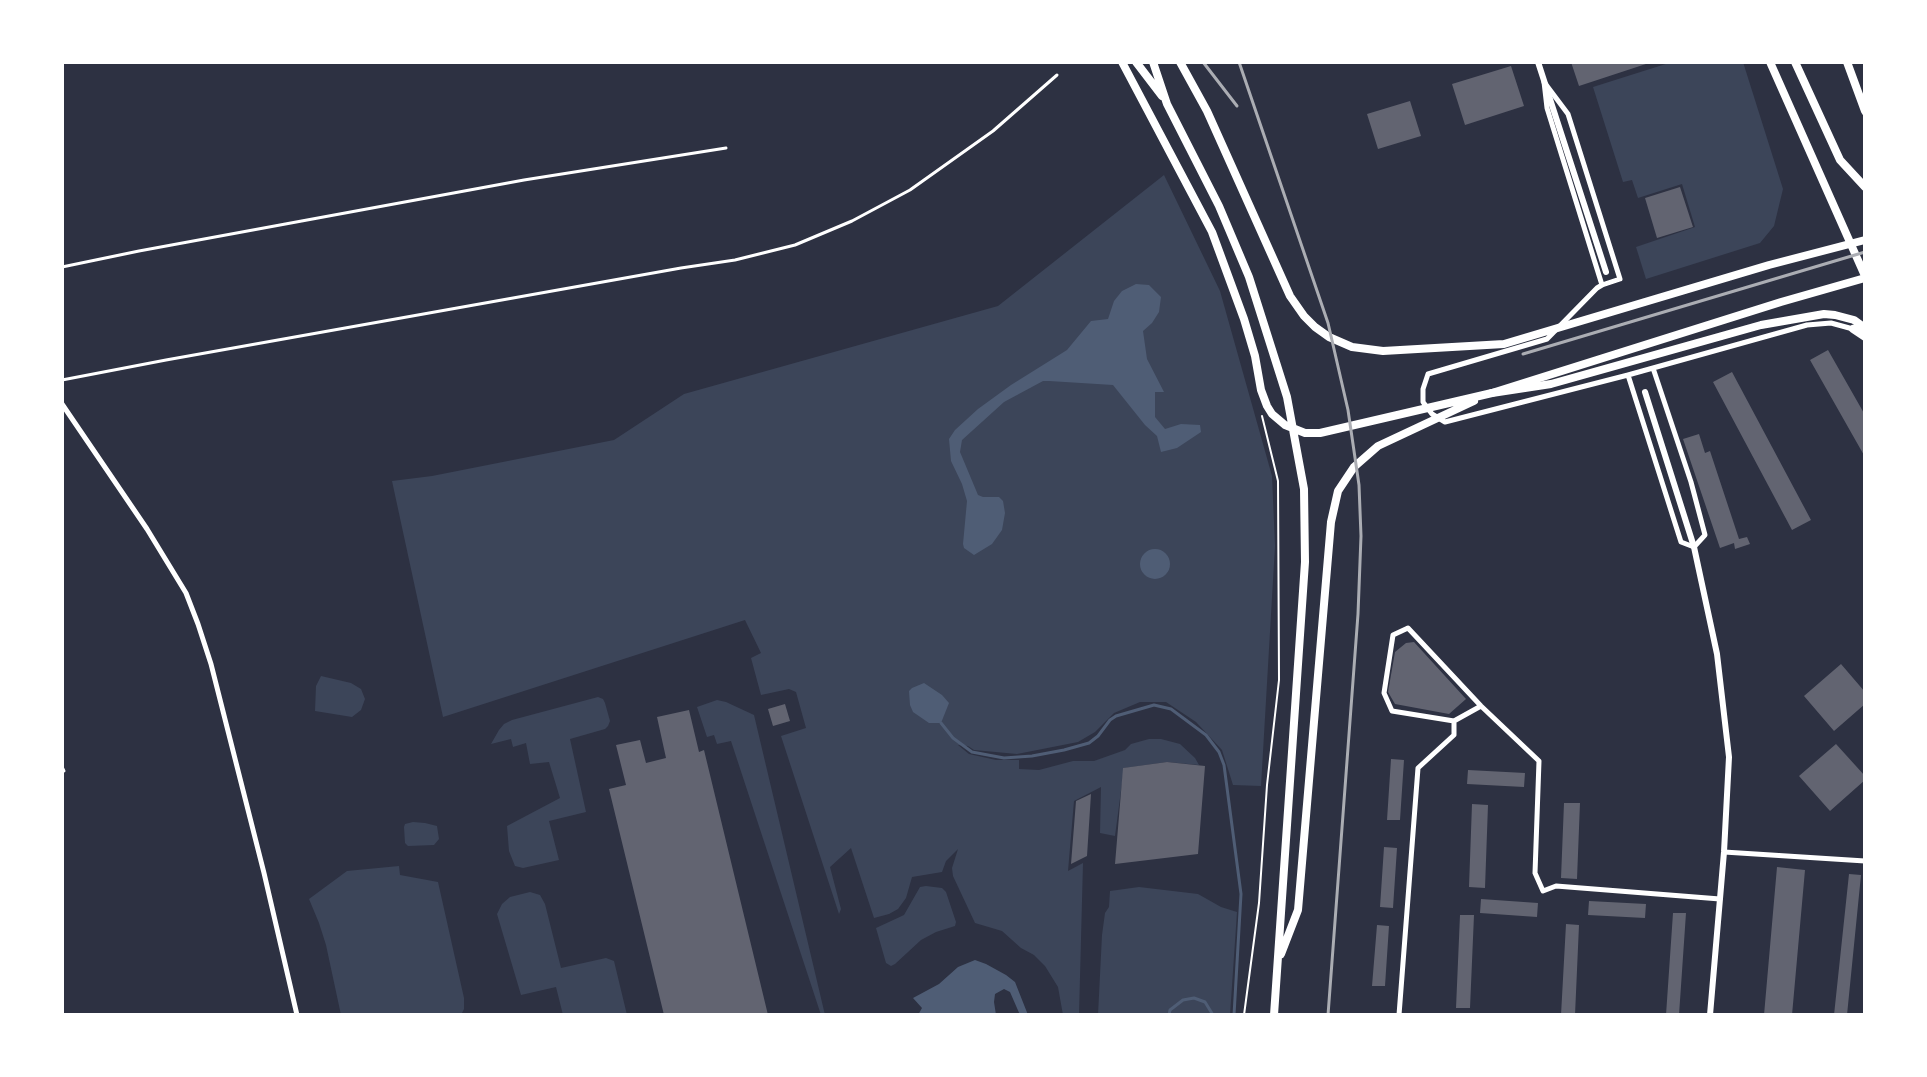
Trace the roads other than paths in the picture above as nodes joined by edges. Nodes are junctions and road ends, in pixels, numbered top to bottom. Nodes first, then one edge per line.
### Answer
1 (1122, 62) edge
2 (1136, 62) edge
3 (1153, 62) edge
4 (1180, 62) edge
5 (1538, 62) edge
6 (1770, 62) edge
7 (1795, 62) edge
8 (1847, 64) edge
9 (1057, 75) dead end
10 (1544, 82) junction
11 (1865, 99) edge
12 (1167, 104) junction
13 (1865, 111) edge
14 (726, 148) dead end
15 (1865, 187) edge
16 (1865, 240) edge
17 (62, 267) edge
18 (1606, 272) dead end
19 (1865, 277) edge
20 (1602, 285) junction
21 (1865, 328) edge
22 (1853, 329) joint
23 (1865, 337) edge
24 (1653, 368) junction
25 (1628, 375) junction
26 (62, 380) edge
27 (1645, 392) dead end
28 (1492, 393) junction
29 (62, 404) edge
30 (1694, 547) junction
31 (1481, 706) junction
32 (1454, 721) junction
33 (1724, 852) junction
34 (1865, 861) edge
35 (1720, 899) junction
36 (1278, 963) junction
37 (297, 1015) edge
38 (1274, 1015) edge
39 (1399, 1015) edge
40 (1710, 1015) edge

1 - 28 main road
2 - 12 main road
3 - 12 main road
4 - 16 main road
5 - 10 street
6 - 19 main road
7 - 15 main road
8 - 11 main road
8 - 13 main road
9 - 26 lane
10 - 18 street
10 - 20 street
10 - 20 street
12 - 36 main road
14 - 17 lane
19 - 28 main road
20 - 25 street
21 - 28 main road
22 - 23 main road
22 - 24 street
24 - 25 street
24 - 30 street
25 - 30 street
27 - 30 street
28 - 36 main road
29 - 37 street
30 - 33 street
31 - 32 street
31 - 32 street
31 - 35 street
32 - 39 street
33 - 34 street
33 - 35 street
35 - 40 street
36 - 38 main road

